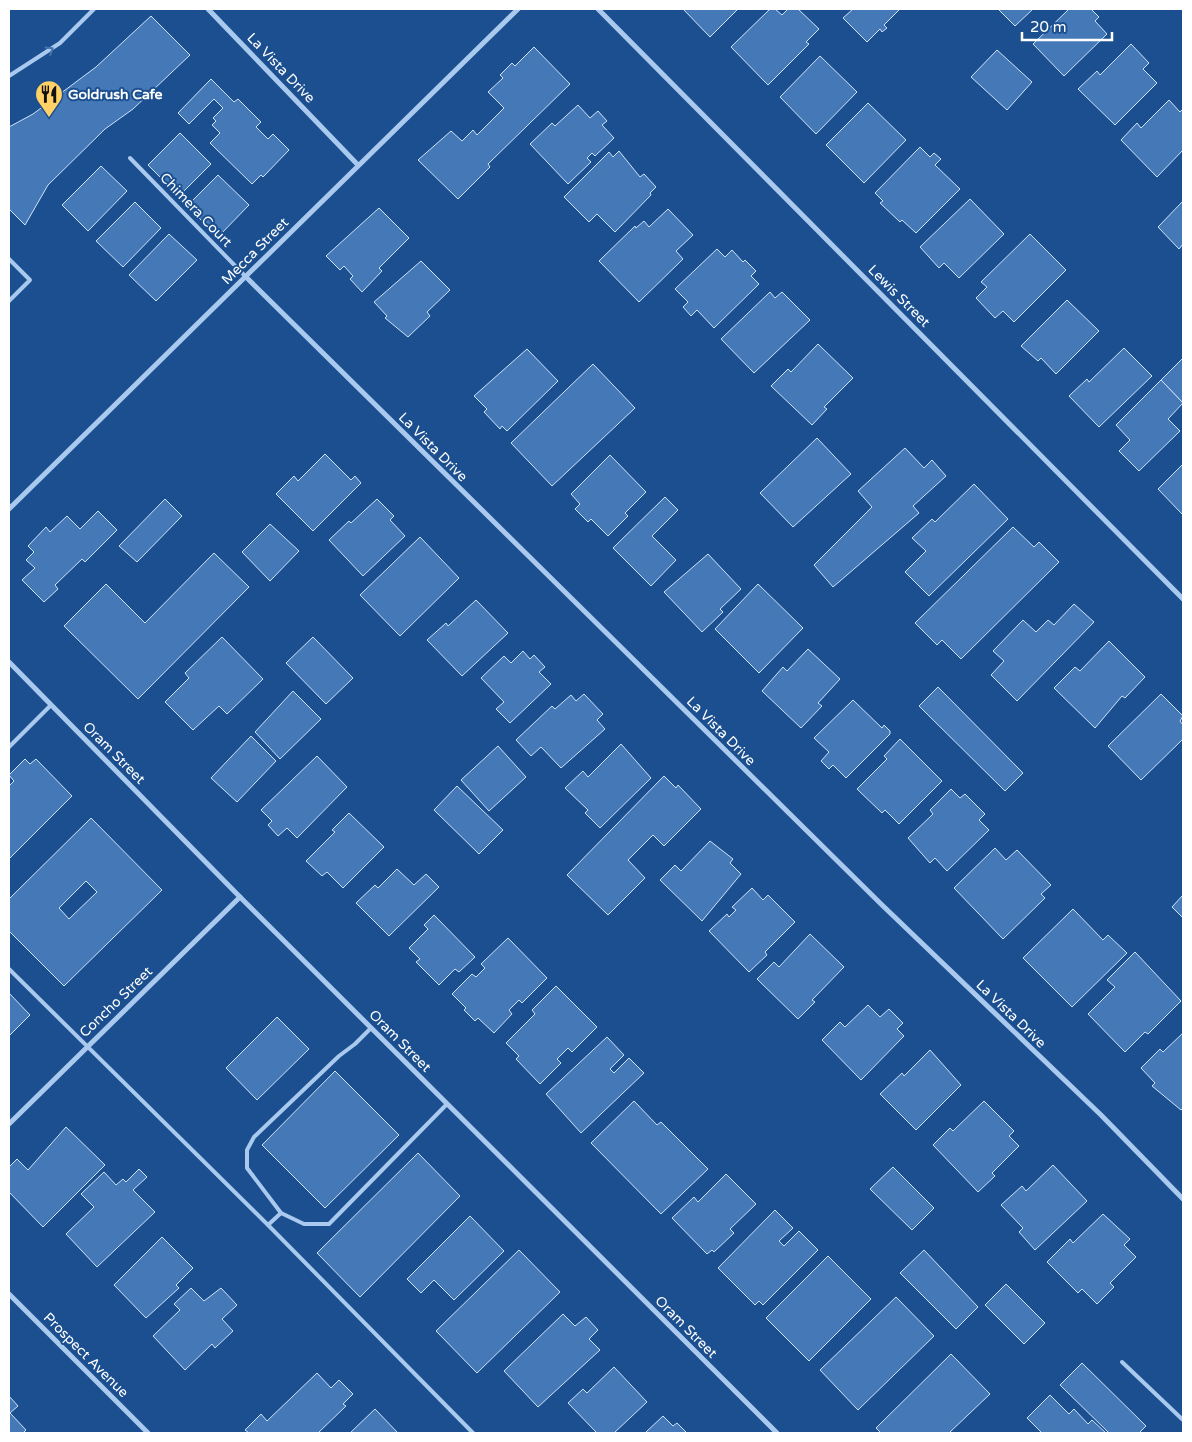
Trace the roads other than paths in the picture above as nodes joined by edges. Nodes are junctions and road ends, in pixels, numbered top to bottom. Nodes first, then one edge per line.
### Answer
1 (94, 9) edge
2 (208, 9) edge
3 (518, 9) edge
4 (598, 9) edge
5 (9, 76) edge
6 (130, 158) dead end
7 (358, 165) junction
8 (9, 259) edge
9 (246, 277) junction
10 (9, 301) edge
11 (9, 510) edge
12 (1183, 599) edge
13 (9, 662) edge
14 (51, 705) junction
15 (9, 746) edge
16 (240, 896) junction
17 (9, 969) edge
18 (371, 1028) junction
19 (86, 1047) junction
20 (447, 1104) junction
21 (9, 1124) edge
22 (1183, 1199) edge
23 (281, 1213) junction
24 (268, 1225) junction
25 (9, 1294) edge
26 (1122, 1362) dead end
27 (1183, 1420) edge
28 (148, 1433) edge
29 (473, 1433) edge
30 (776, 1433) edge

5 -> 1 lane
2 - 7 street, La Vista Drive
3 - 7 street, Mecca Street
4 - 12 street, Lewis Street
6 - 9 lane, Chimera Court
7 - 9 street, Mecca Street
8 - 10 lane
9 - 11 street, Mecca Street
9 - 22 street, La Vista Drive
13 - 14 street, Oram Street
14 - 15 lane
14 - 16 street, Oram Street
16 - 18 street, Oram Street
16 - 19 street, Concho Street
17 - 19 lane
18 - 20 street, Oram Street
18 - 23 lane
19 - 21 street, Concho Street
19 - 24 lane
20 - 23 lane
20 - 30 street, Oram Street
23 - 24 lane
24 - 29 lane
25 - 28 street, Prospect Avenue
26 - 27 lane

